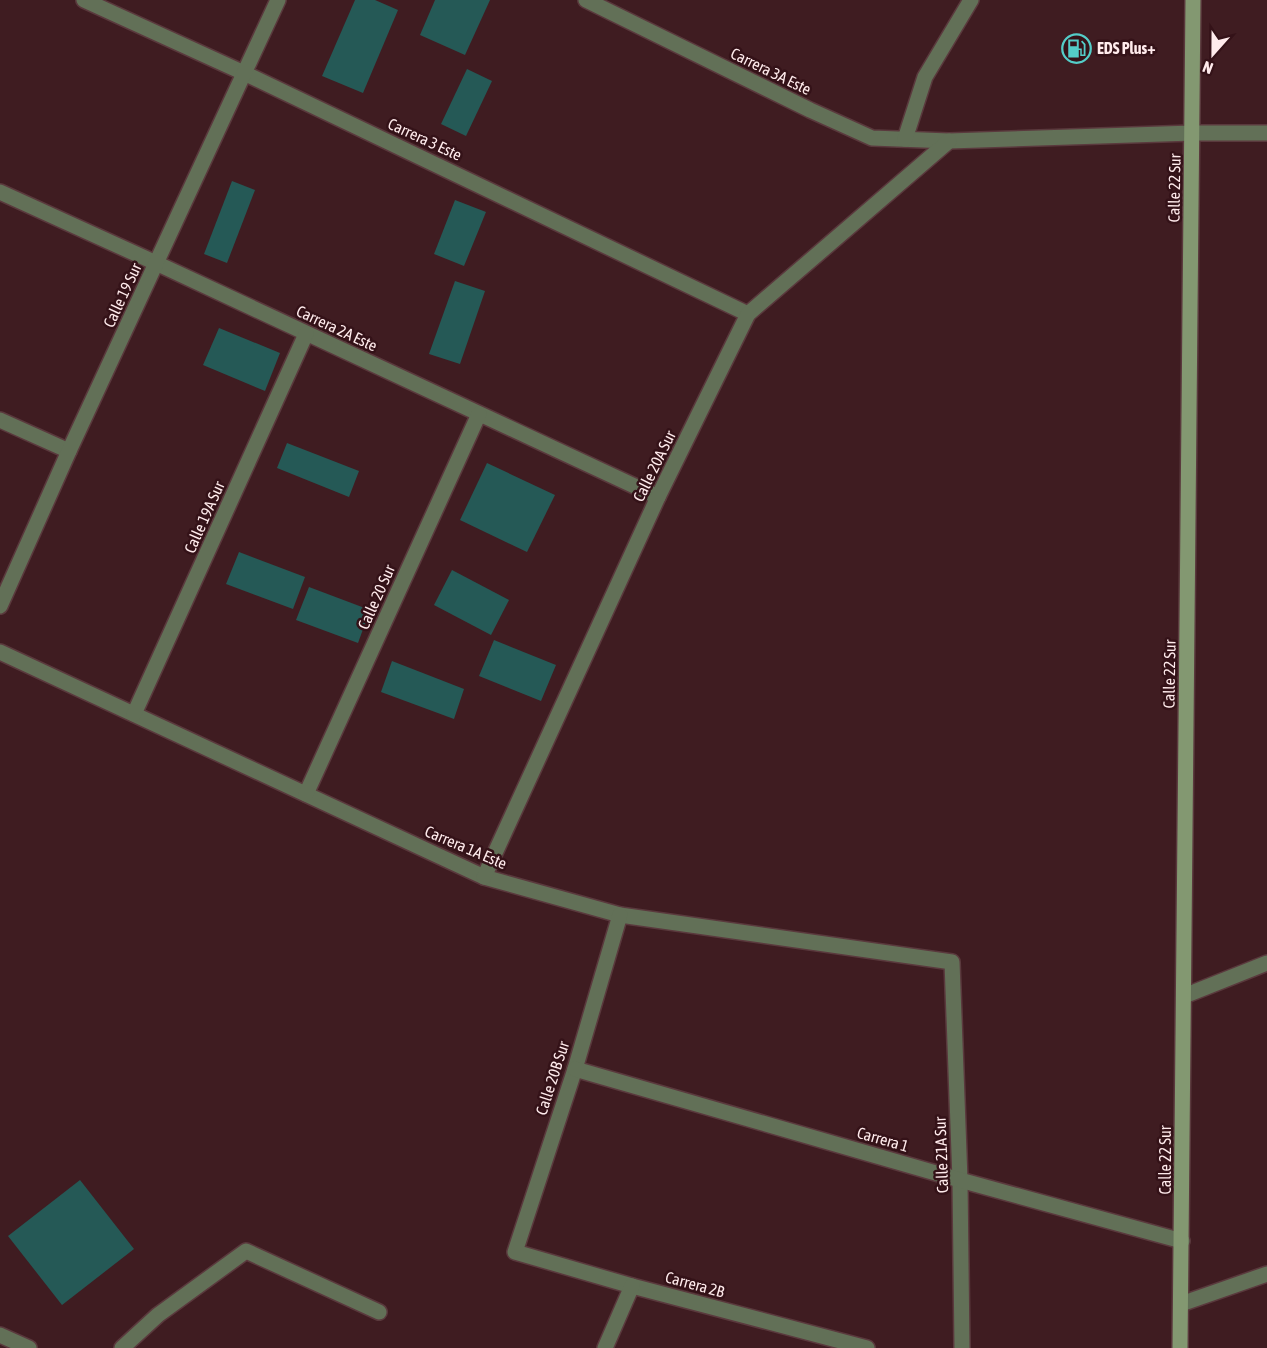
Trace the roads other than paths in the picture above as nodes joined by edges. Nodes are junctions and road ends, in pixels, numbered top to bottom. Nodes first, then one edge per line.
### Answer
1 (84, 0) edge
2 (278, 0) edge
3 (586, 0) edge
4 (971, 0) edge
5 (1193, 0) edge
6 (244, 73) junction
7 (1193, 133) junction
8 (1267, 133) edge
9 (905, 139) junction
10 (950, 141) junction
11 (0, 192) edge
12 (156, 263) junction
13 (748, 314) junction
14 (306, 334) junction
15 (479, 414) junction
16 (0, 420) edge
17 (69, 451) junction
18 (658, 497) junction
19 (0, 606) edge
20 (0, 652) edge
21 (134, 714) junction
22 (306, 794) junction
23 (484, 877) junction
24 (620, 915) junction
25 (952, 962) joint
26 (1267, 963) edge
27 (1184, 996) junction
28 (575, 1069) junction
29 (960, 1180) junction
30 (1182, 1241) junction
31 (515, 1252) joint
32 (1267, 1274) edge
33 (632, 1286) junction
34 (1181, 1304) junction
35 (379, 1312) dead end
36 (0, 1335) edge
37 (28, 1348) edge
38 (122, 1348) edge
39 (605, 1348) edge
40 (867, 1348) edge
41 (962, 1348) edge
42 (1180, 1348) edge

1 - 6 street, Carrera 3 Este
2 - 6 street, Calle 19 Sur
3 - 9 street, Carrera 3A Este
4 - 9 street
5 - 7 main road, Calle 22 Sur
6 - 12 street, Calle 19 Sur
6 - 13 street, Carrera 3 Este
7 - 8 street
7 - 10 street, Carrera 3A Este
7 - 27 main road, Calle 22 Sur
9 - 10 street, Carrera 3A Este
10 - 13 street, Calle 20A Sur
11 - 12 street, Carrera 2A Este
12 - 14 street, Carrera 2A Este
12 - 17 street, Calle 19 Sur
13 - 18 street, Calle 20A Sur
14 - 15 street, Carrera 2A Este
14 - 21 street, Calle 19A Sur
15 - 18 street, Carrera 2A Este
15 - 22 street, Calle 20 Sur
16 - 17 street
17 - 19 street, Calle 19 Sur
18 - 23 street, Calle 20A Sur
20 - 21 street, Carrera 1A Este
21 - 22 street, Carrera 1A Este
22 - 23 street, Carrera 1A Este
23 - 24 street, Carrera 1A Este
24 - 25 street, Carrera 1A Este
24 - 28 street, Calle 20B Sur
25 - 29 street, Calle 21A Sur
26 - 27 street
27 - 30 main road, Calle 22 Sur
28 - 29 street, Carrera 1
28 - 31 street, Calle 20B Sur
29 - 30 street, Carrera 1
29 - 41 street, Calle 21A Sur
30 - 34 main road, Calle 22 Sur
31 - 33 street, Carrera 2B
32 - 34 street
33 - 39 street
33 - 40 street, Carrera 2B
34 - 42 main road, Calle 22 Sur
35 - 38 street
36 - 37 street

